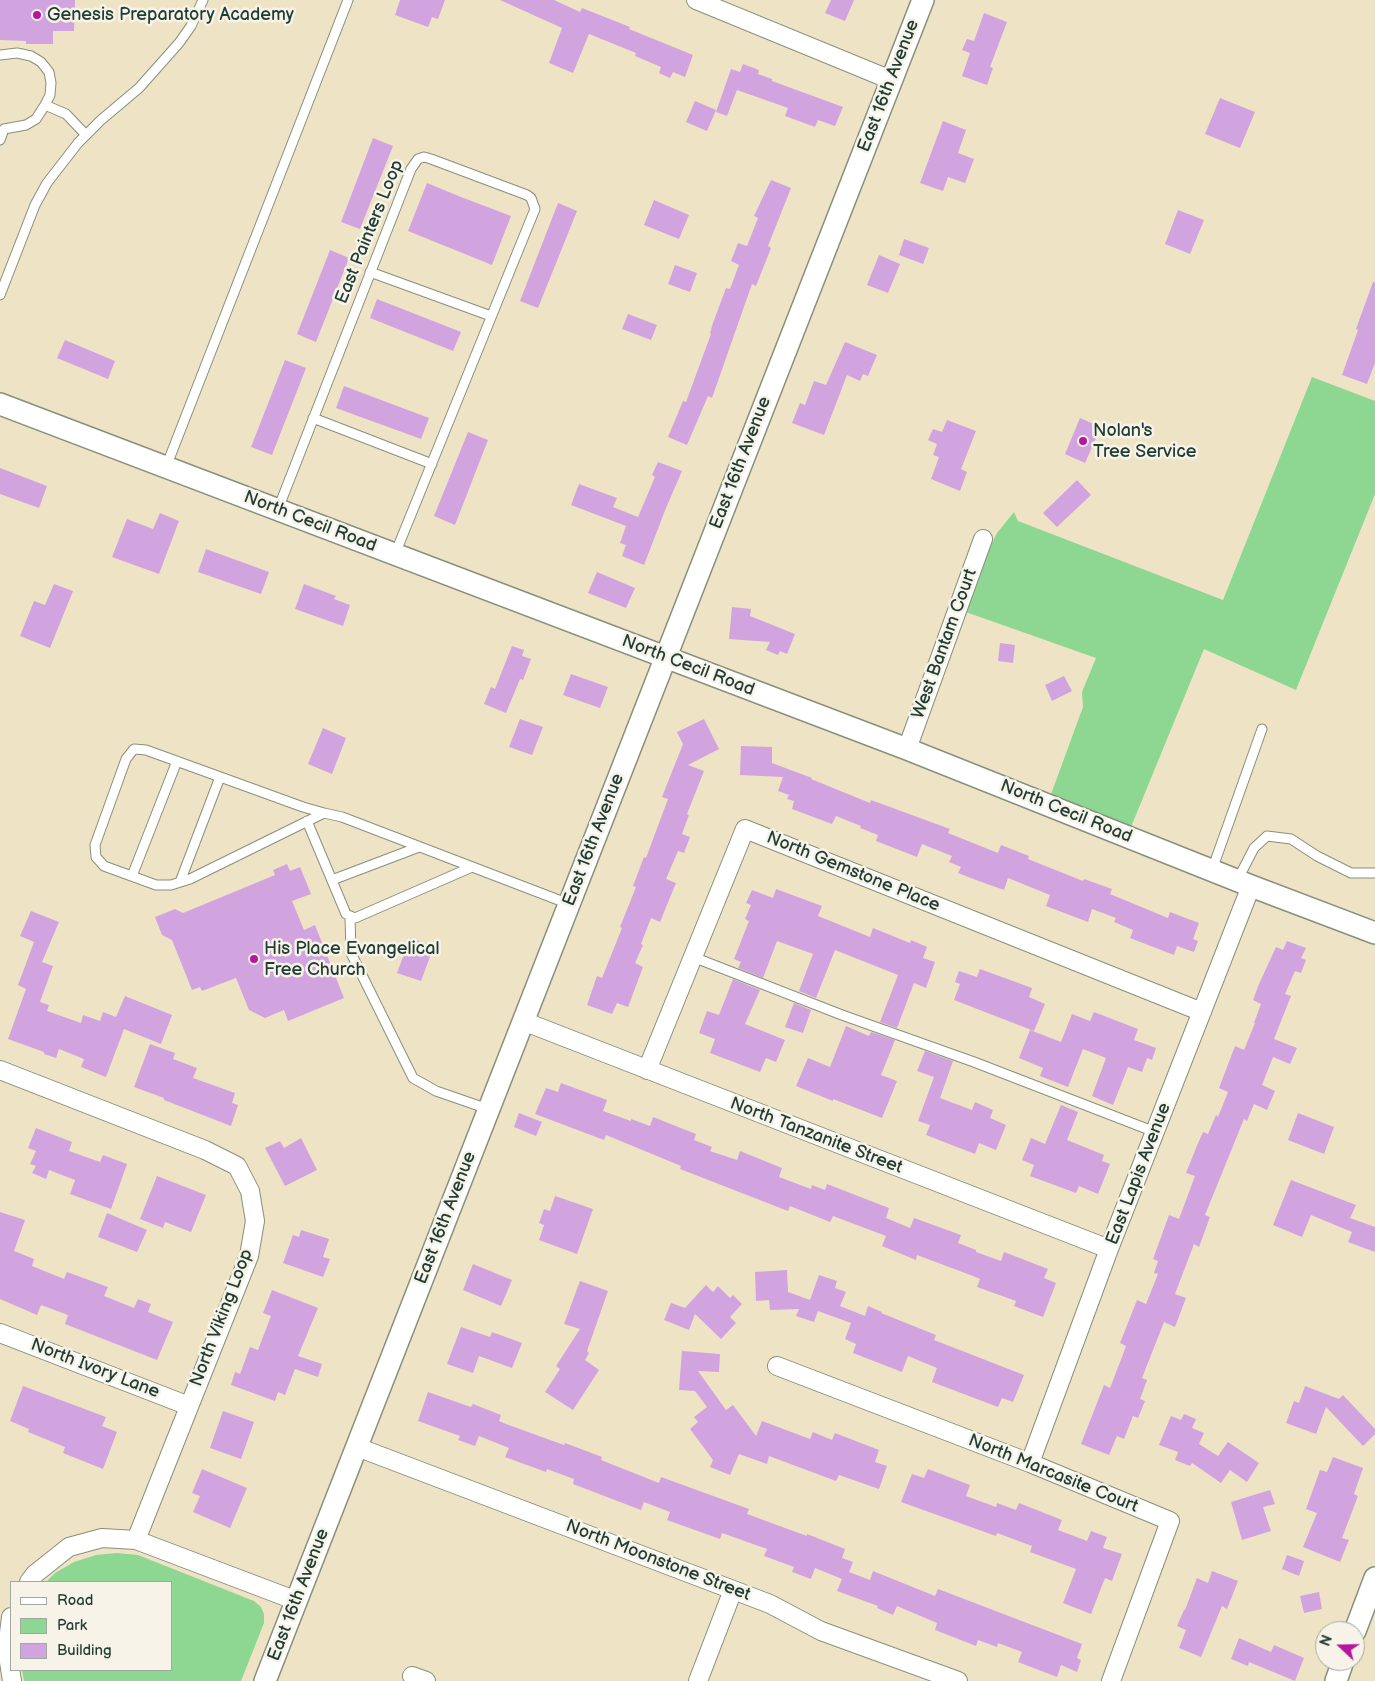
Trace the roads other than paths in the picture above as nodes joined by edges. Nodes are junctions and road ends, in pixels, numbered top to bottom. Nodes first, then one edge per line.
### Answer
1 (203, 0) edge
2 (348, 0) edge
3 (696, 0) edge
4 (923, 0) edge
5 (0, 55) edge
6 (892, 80) junction
7 (46, 105) junction
8 (86, 135) junction
9 (0, 140) edge
10 (370, 272) junction
11 (0, 295) edge
12 (491, 316) junction
13 (0, 404) edge
14 (313, 418) junction
15 (432, 464) junction
16 (166, 467) junction
17 (277, 509) junction
18 (983, 539) dead end
19 (395, 554) junction
20 (665, 657) junction
21 (1262, 729) dead end
22 (907, 749) junction
23 (177, 761) junction
24 (220, 777) junction
25 (324, 813) junction
26 (307, 821) junction
27 (418, 846) junction
28 (472, 867) junction
29 (1212, 871) junction
30 (1375, 872) edge
31 (132, 876) junction
32 (332, 880) junction
33 (180, 882) junction
34 (1244, 884) junction
35 (569, 904) junction
36 (350, 916) junction
37 (1375, 933) edge
38 (693, 957) junction
39 (1202, 1012) junction
40 (523, 1021) junction
41 (0, 1070) edge
42 (647, 1070) junction
43 (488, 1110) junction
44 (1155, 1132) junction
45 (1109, 1249) junction
46 (0, 1333) edge
47 (777, 1366) dead end
48 (189, 1406) junction
49 (357, 1446) junction
50 (1030, 1464) junction
51 (136, 1540) junction
52 (1375, 1578) edge
53 (30, 1581) edge
54 (733, 1590) junction
55 (296, 1601) junction
56 (7, 1617) edge
57 (1359, 1621) edge
58 (10, 1668) edge
59 (918, 1674) edge
60 (265, 1681) edge
61 (698, 1681) edge
62 (958, 1681) edge
63 (1111, 1681) edge

1 - 8 lane
2 - 16 lane
3 - 6 street
4 - 6 street, East 16th Avenue
5 - 7 lane
6 - 20 street, East 16th Avenue
7 - 8 lane
7 - 9 lane
8 - 11 lane
10 - 12 lane
10 - 12 lane, East Painters Loop
10 - 14 lane, East Painters Loop
12 - 15 lane, East Painters Loop
13 - 16 street, North Cecil Road
14 - 15 lane
14 - 17 lane, East Painters Loop
15 - 19 lane, East Painters Loop
16 - 17 street, North Cecil Road
17 - 19 street, North Cecil Road
18 - 22 street, West Bantam Court
19 - 20 street, North Cecil Road
20 - 22 street, North Cecil Road
20 - 35 street, East 16th Avenue
21 - 29 lane
22 - 29 street, North Cecil Road
23 - 24 lane
23 - 31 lane
23 - 31 lane
24 - 25 lane
24 - 33 lane
25 - 26 lane
25 - 27 lane
26 - 32 lane
26 - 33 lane
27 - 28 lane
27 - 32 lane
28 - 35 lane
28 - 36 lane
29 - 34 street, North Cecil Road
30 - 34 lane
31 - 33 lane
32 - 36 lane
34 - 37 street, North Cecil Road
34 - 39 street, East Lapis Avenue
35 - 40 street, East 16th Avenue
36 - 43 lane
38 - 39 street, North Gemstone Place
38 - 42 street, North Gemstone Place
38 - 44 lane
39 - 44 street, East Lapis Avenue
40 - 42 street, North Tanzanite Street
40 - 43 street, East 16th Avenue
41 - 48 street, North Viking Loop
42 - 45 street, North Tanzanite Street
43 - 49 street, East 16th Avenue
44 - 45 street, East Lapis Avenue
45 - 50 street, East Lapis Avenue
46 - 48 street, North Ivory Lane
47 - 50 street, North Marcasite Court
48 - 51 street, North Viking Loop
49 - 54 street, North Moonstone Street
49 - 55 street, East 16th Avenue
50 - 63 street, North Marcasite Court
51 - 53 street
51 - 55 street
52 - 57 street
54 - 59 street, North Moonstone Street
54 - 61 street
55 - 60 street, East 16th Avenue
56 - 58 street
59 - 62 street, North Moonstone Street

